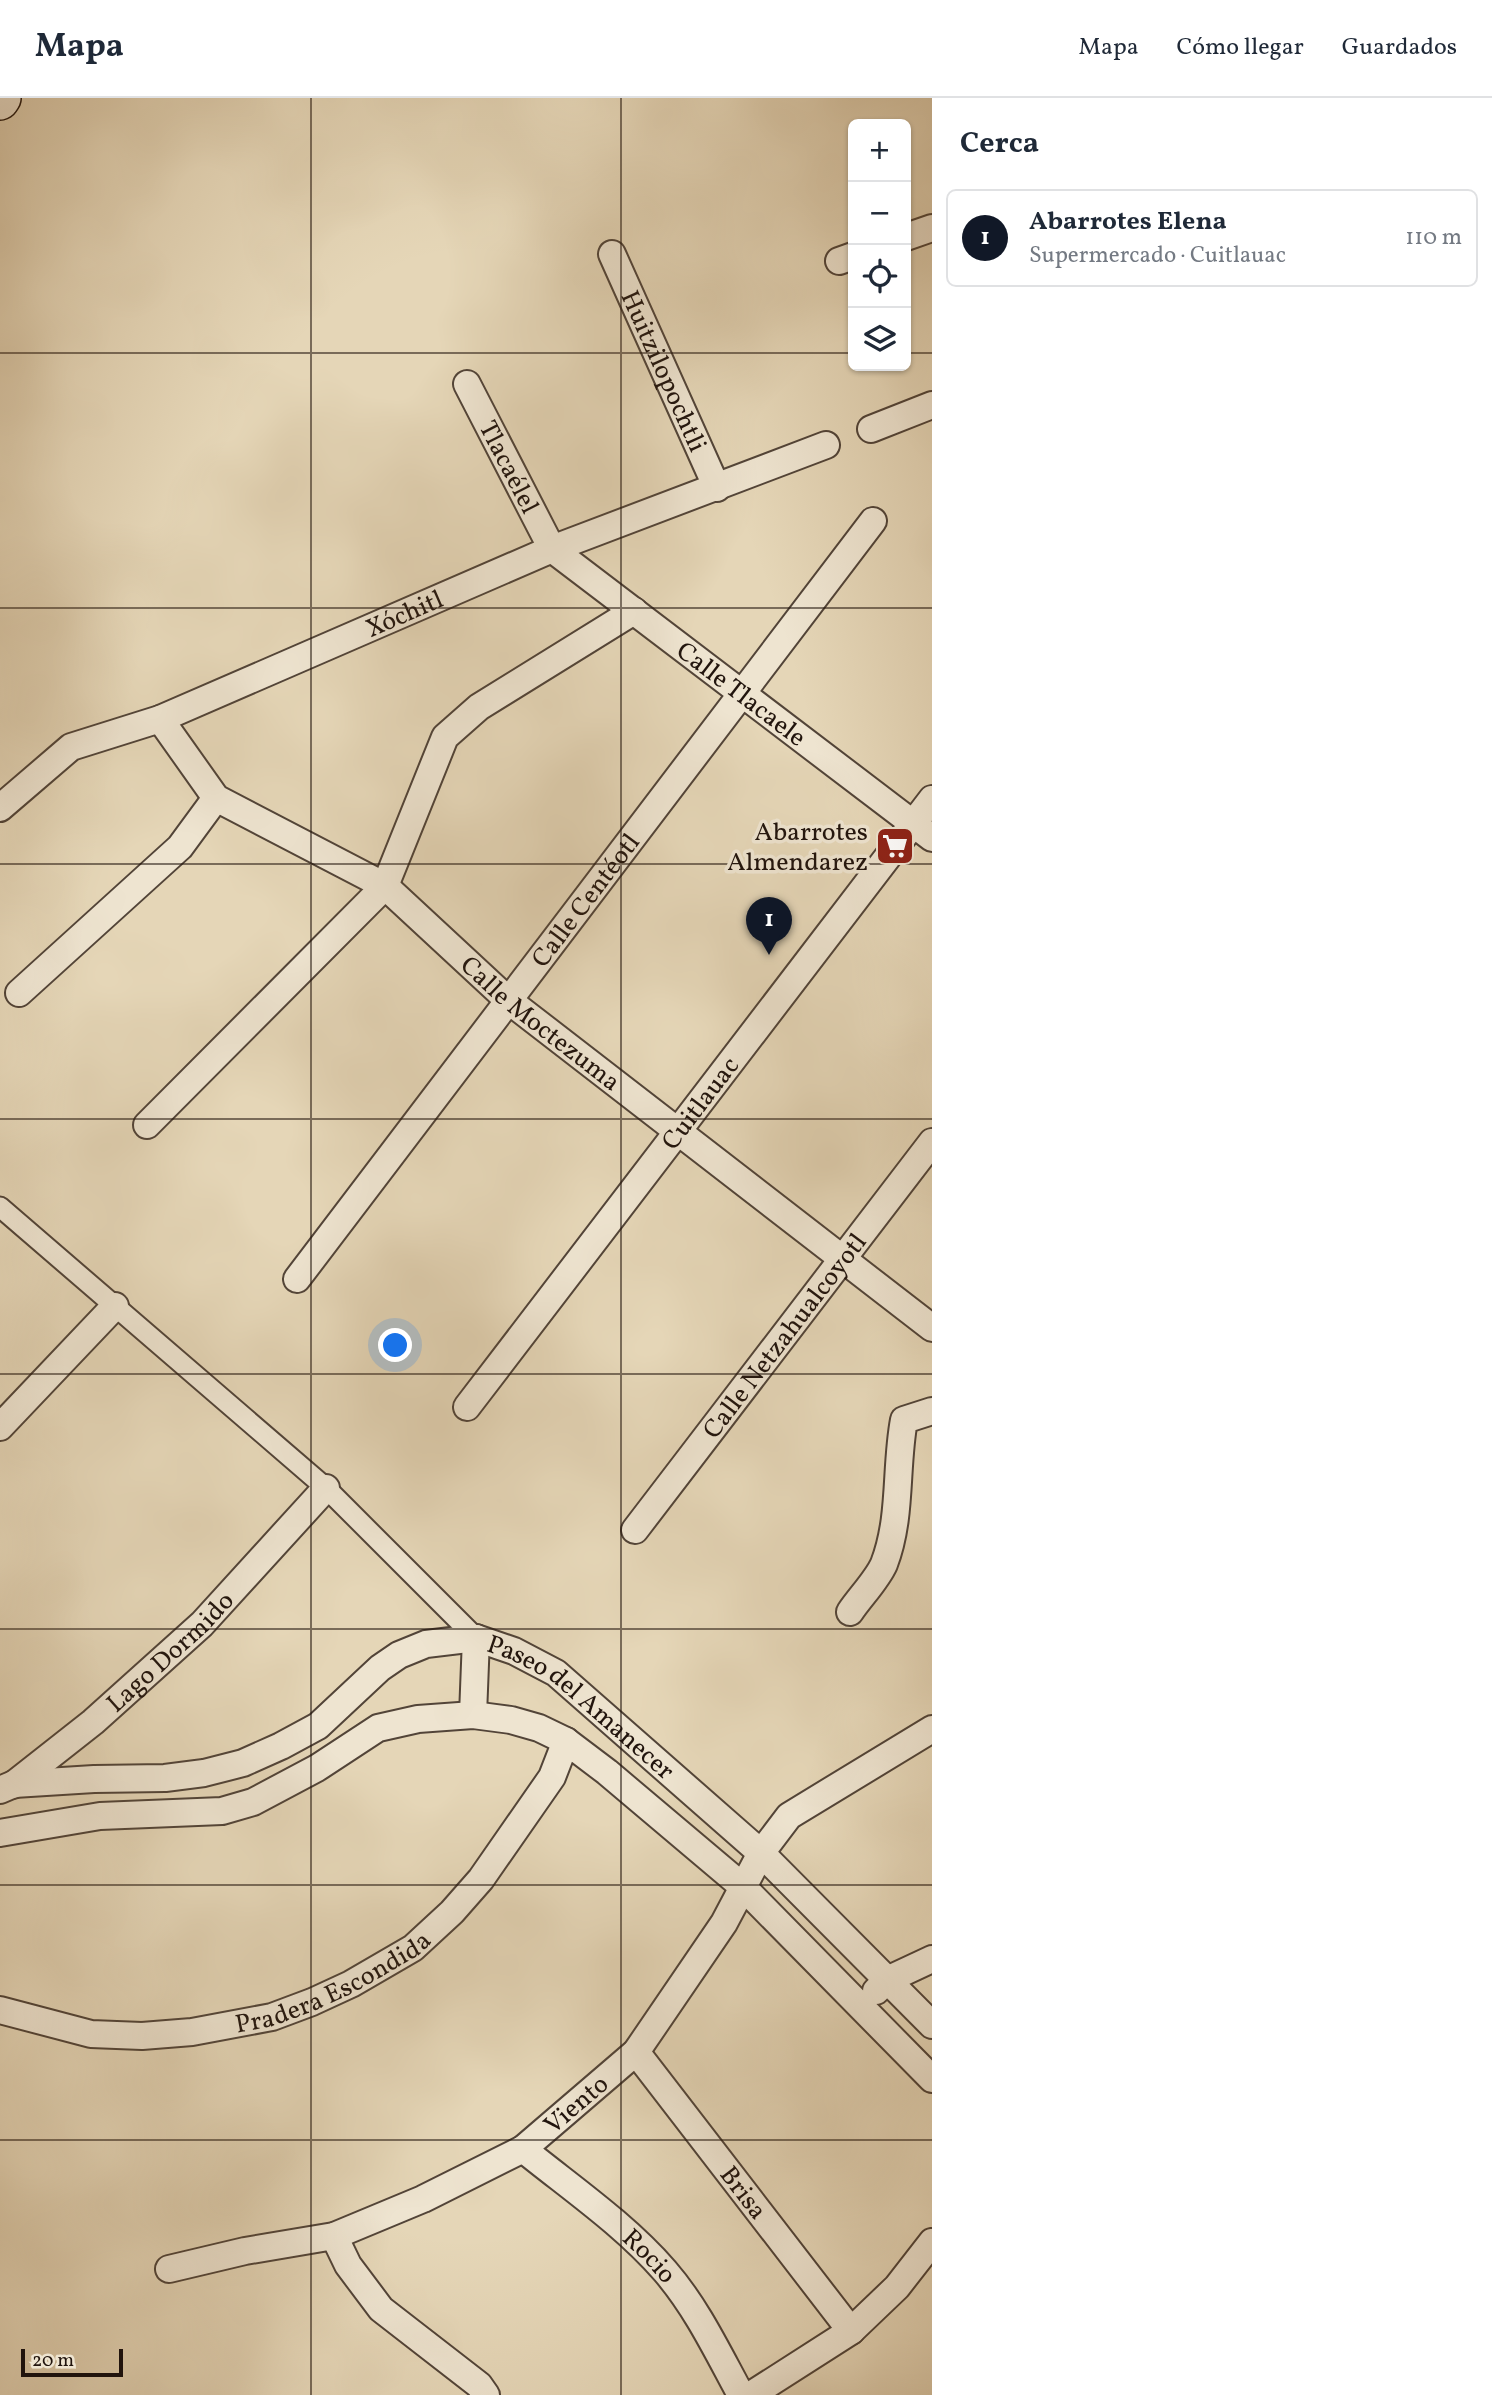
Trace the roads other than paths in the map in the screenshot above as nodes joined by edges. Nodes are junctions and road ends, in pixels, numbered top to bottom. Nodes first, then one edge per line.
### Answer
1 (932, 228) edge
2 (911, 235) edge
3 (612, 254) dead end
4 (467, 384) dead end
5 (932, 405) edge
6 (871, 429) dead end
7 (826, 445) dead end
8 (717, 488) junction
9 (873, 521) dead end
10 (552, 549) junction
11 (634, 611) junction
12 (741, 693) junction
13 (160, 719) junction
14 (216, 797) junction
15 (932, 799) edge
16 (0, 808) edge
17 (923, 831) edge
18 (385, 886) junction
19 (19, 993) dead end
20 (508, 1000) junction
21 (147, 1125) dead end
22 (678, 1131) junction
23 (932, 1142) edge
24 (0, 1207) edge
25 (843, 1258) junction
26 (297, 1279) dead end
27 (115, 1306) junction
28 (932, 1328) edge
29 (467, 1407) dead end
30 (932, 1411) edge
31 (0, 1427) edge
32 (326, 1488) junction
33 (635, 1530) dead end
34 (850, 1612) dead end
35 (476, 1638) junction
36 (473, 1716) junction
37 (932, 1729) edge
38 (566, 1741) junction
39 (5, 1791) edge
40 (0, 1833) edge
41 (761, 1853) junction
42 (742, 1886) junction
43 (932, 1959) edge
44 (887, 1980) junction
45 (861, 2006) junction
46 (0, 2010) edge
47 (932, 2025) edge
48 (636, 2053) junction
49 (932, 2079) edge
50 (523, 2149) junction
51 (334, 2235) junction
52 (932, 2242) edge
53 (169, 2269) dead end
54 (851, 2331) junction
55 (486, 2395) edge
56 (741, 2395) edge
57 (751, 2395) edge

1 - 2 street
3 - 8 street, Huitzilopochtli
4 - 10 street, Tlacaélel
5 - 6 street
7 - 8 street, Xóchitl
8 - 10 street, Xóchitl
9 - 12 street, Calle Centéotl
10 - 11 street, Calle Tlacaele
10 - 13 street, Xóchitl
11 - 12 street, Calle Tlacaele
11 - 18 street
12 - 17 street, Calle Tlacaele
12 - 20 street, Calle Centéotl
13 - 14 street, Calle Moctezuma
13 - 16 street, Xóchitl
14 - 18 street, Calle Moctezuma
14 - 19 street
15 - 17 street, Cuitlauac
17 - 22 street, Cuitlauac
18 - 20 street, Calle Moctezuma
18 - 21 street
20 - 22 street, Calle Moctezuma
20 - 26 street, Calle Centéotl
22 - 25 street, Calle Moctezuma
22 - 29 street, Cuitlauac
23 - 25 street, Calle Netzahualcoyotl
24 - 27 street
25 - 28 street, Calle Moctezuma
25 - 33 street, Calle Netzahualcoyotl
27 - 31 street
27 - 32 street
30 - 34 street
32 - 35 street
32 - 39 street, Lago Dormido
35 - 36 street
35 - 39 street, Paseo del Amanecer
35 - 41 street, Paseo del Amanecer
36 - 38 street, Paseo del Amanecer
36 - 40 street, Paseo del Amanecer
37 - 41 street, Viento
38 - 42 street, Paseo del Amanecer
38 - 46 street, Pradera Escondida
41 - 42 street, Viento
41 - 44 street, Paseo del Amanecer
42 - 45 street, Paseo del Amanecer
42 - 48 street, Viento
43 - 44 street
44 - 45 street
44 - 47 street, Paseo del Amanecer
45 - 49 street, Paseo del Amanecer
48 - 50 street, Viento
48 - 54 street, Brisa
50 - 51 street, Viento
50 - 56 street, Rocio
51 - 53 street, Viento
51 - 55 street
52 - 54 street
54 - 57 street

